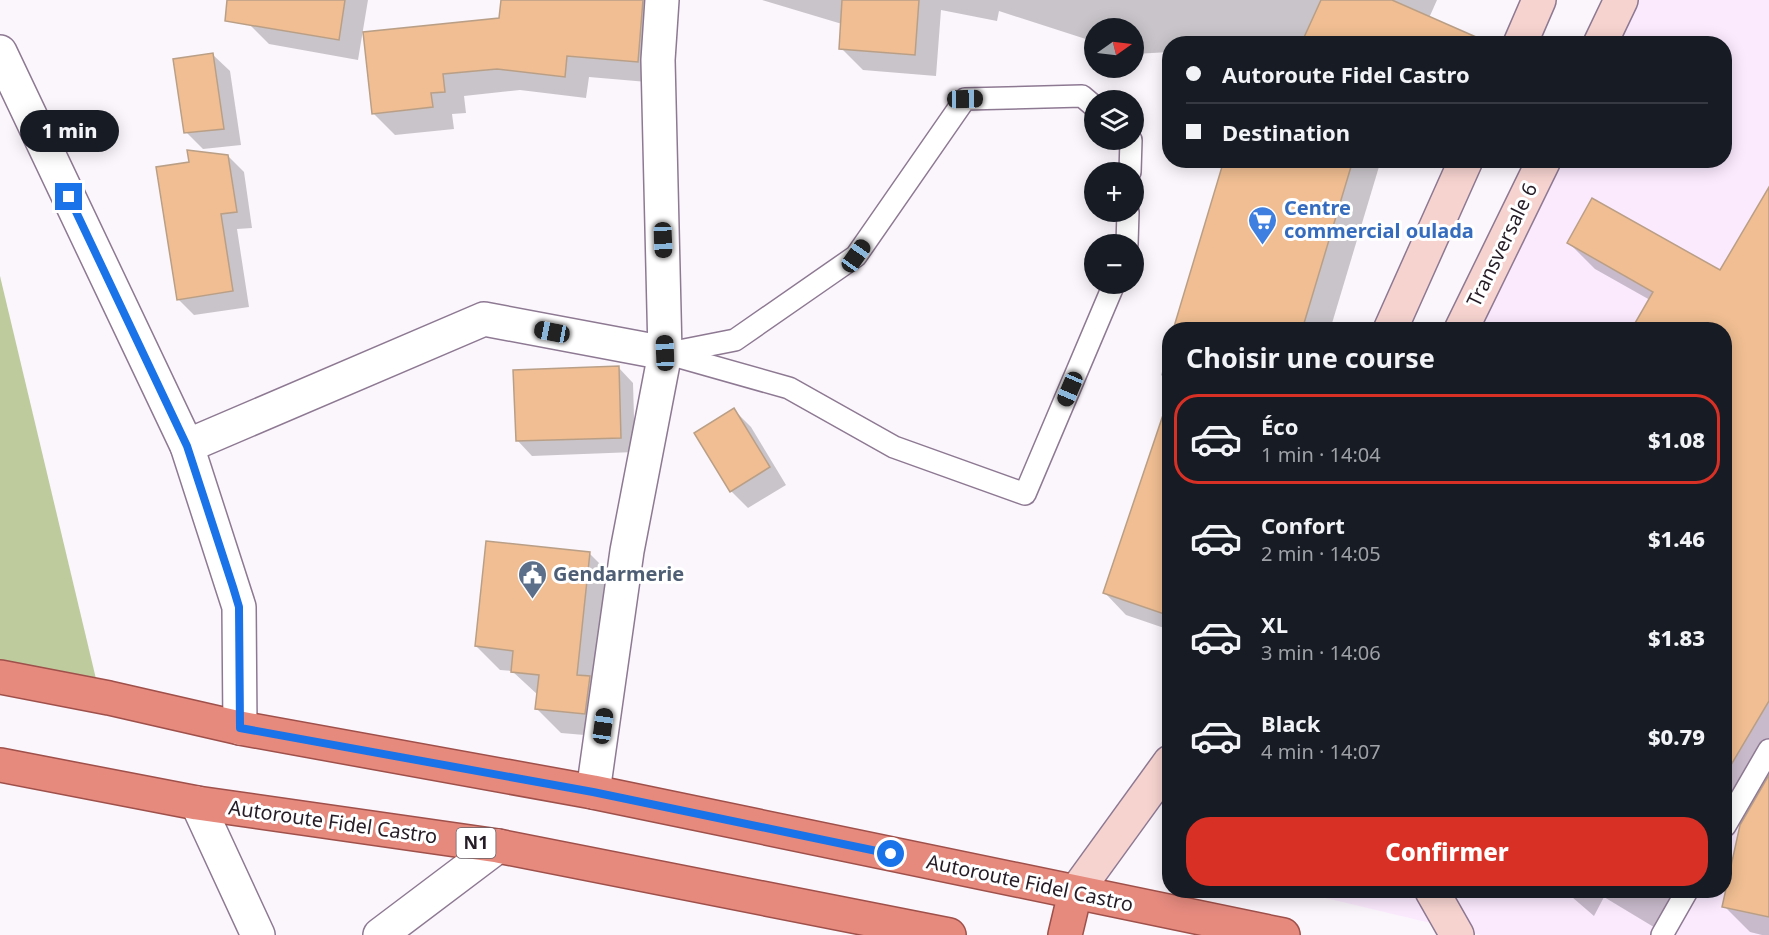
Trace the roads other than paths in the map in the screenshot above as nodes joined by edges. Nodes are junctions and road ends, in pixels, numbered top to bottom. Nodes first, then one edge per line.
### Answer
1 (662, 0) edge
2 (1539, 0) edge
3 (1621, 0) edge
4 (1523, 36) edge
5 (1604, 36) edge
6 (0, 52) edge
7 (1084, 98) edge
8 (1463, 168) edge
9 (1540, 168) edge
10 (1110, 294) edge
11 (1394, 322) edge
12 (1465, 322) edge
13 (665, 353) junction
14 (187, 446) junction
15 (0, 677) edge
16 (240, 728) junction
17 (1769, 750) edge
18 (0, 765) edge
19 (1162, 773) edge
20 (593, 792) junction
21 (198, 803) junction
22 (1732, 814) edge
23 (498, 846) junction
24 (1075, 893) junction
25 (1436, 898) edge
26 (1683, 898) edge
27 (258, 935) edge
28 (380, 935) edge
29 (949, 935) edge
30 (1065, 935) edge
31 (1283, 935) edge
32 (1457, 935) edge
33 (1662, 935) edge

1 - 13 street
2 - 4 main road
3 - 5 main road
6 - 14 street
7 - 13 lane
8 - 11 main road
9 - 12 main road, Transversale 6
10 - 13 lane
13 - 14 street
13 - 20 street
14 - 16 street
15 - 16 highway, Autoroute Fidel Castro
16 - 20 highway, Autoroute Fidel Castro
17 - 22 lane
18 - 21 highway, Autoroute Fidel Castro / N1
19 - 24 main road
20 - 24 highway, Autoroute Fidel Castro
21 - 23 highway, Autoroute Fidel Castro / N1
21 - 27 street
23 - 28 street
23 - 29 highway, Autoroute Fidel Castro / N1
24 - 30 highway
24 - 31 highway, Autoroute Fidel Castro
25 - 32 main road
26 - 33 lane

